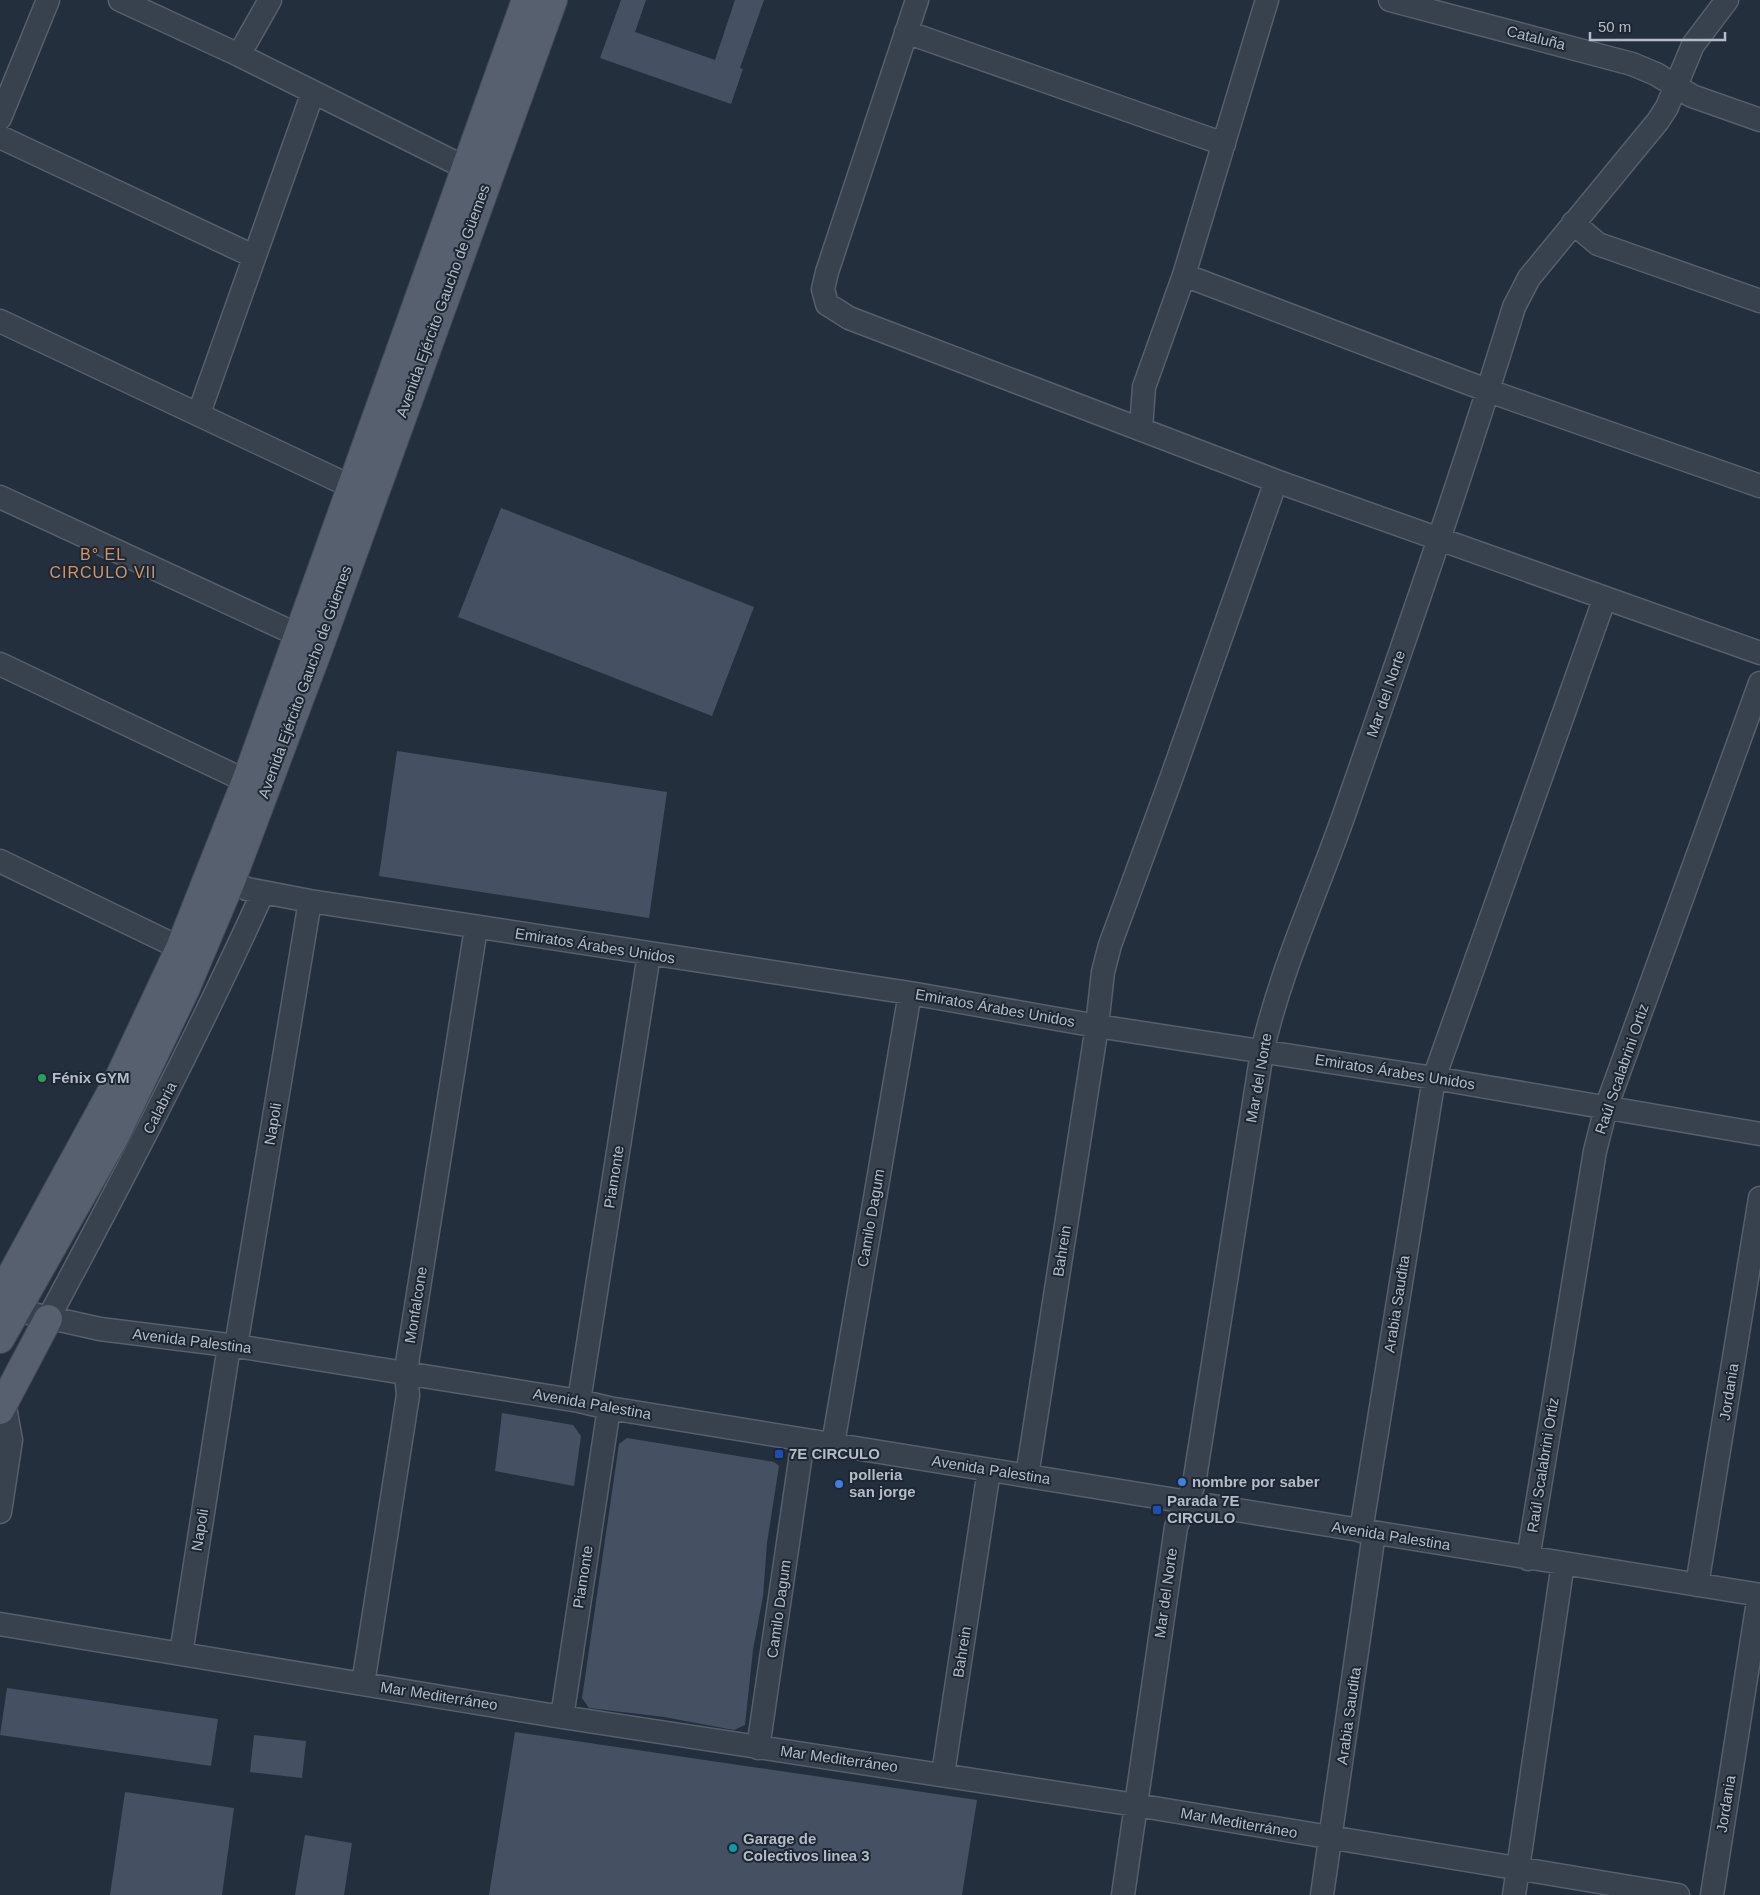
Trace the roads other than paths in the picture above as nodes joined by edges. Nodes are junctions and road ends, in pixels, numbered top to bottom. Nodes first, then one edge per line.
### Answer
1 (48, 0) edge
2 (120, 0) edge
3 (270, 0) edge
4 (526, 0) edge
5 (553, 0) edge
6 (917, 0) edge
7 (1266, 0) edge
8 (1390, 0) edge
9 (1727, 0) edge
10 (906, 32) junction
11 (239, 55) junction
12 (1675, 88) junction
13 (313, 92) junction
14 (0, 118) edge
15 (1760, 120) edge
16 (0, 137) edge
17 (1224, 144) junction
18 (476, 173) junction
19 (1573, 223) junction
20 (253, 256) junction
21 (1184, 275) junction
22 (1760, 301) edge
23 (0, 321) edge
24 (1488, 391) junction
25 (198, 413) junction
26 (1141, 428) junction
27 (1276, 481) junction
28 (352, 486) junction
29 (1760, 486) edge
30 (0, 497) edge
31 (1440, 539) junction
32 (1604, 600) junction
33 (298, 635) junction
34 (1760, 654) edge
35 (0, 664) edge
36 (1760, 682) edge
37 (246, 781) junction
38 (0, 861) edge
39 (231, 881) junction
40 (263, 892) junction
41 (310, 901) junction
42 (476, 928) junction
43 (180, 948) junction
44 (648, 954) junction
45 (910, 992) junction
46 (1097, 1026) junction
47 (1262, 1052) junction
48 (1434, 1078) junction
49 (1606, 1108) junction
50 (1760, 1134) edge
51 (1760, 1198) edge
52 (5, 1305) edge
53 (48, 1319) junction
54 (0, 1339) edge
55 (233, 1346) junction
56 (406, 1375) junction
57 (578, 1401) junction
58 (2, 1406) edge
59 (609, 1408) junction
60 (803, 1440) junction
61 (832, 1444) junction
62 (989, 1470) junction
63 (1027, 1476) junction
64 (1186, 1503) junction
65 (0, 1512) edge
66 (1368, 1532) junction
67 (1528, 1559) junction
68 (1563, 1563) junction
69 (1698, 1585) junction
70 (1760, 1595) edge
71 (0, 1624) edge
72 (181, 1654) junction
73 (363, 1684) junction
74 (562, 1717) junction
75 (758, 1748) junction
76 (943, 1774) junction
77 (1136, 1805) junction
78 (1331, 1839) junction
79 (1518, 1868) junction
80 (1123, 1895) edge
81 (1322, 1895) edge
82 (1514, 1895) edge
83 (1678, 1895) edge
84 (1712, 1895) edge

1 - 14 street
2 - 11 street
3 - 11 street
4 - 18 main road, Avenida Ejército Gaucho de Güemes
5 - 18 main road, Avenida Ejército Gaucho de Güemes
6 - 10 street
7 - 17 street
8 - 12 street, Cataluña
9 - 12 street, Mar del Norte
10 - 17 street
10 - 26 street
11 - 13 street
12 - 15 street, Cataluña
12 - 19 street, Mar del Norte
13 - 18 street
13 - 20 street
16 - 20 street
17 - 21 street
18 - 28 main road, Avenida Ejército Gaucho de Güemes
18 - 39 main road, Avenida Ejército Gaucho de Güemes
19 - 22 street
19 - 24 street, Mar del Norte
20 - 25 street
21 - 24 street
21 - 26 street
23 - 25 street
24 - 29 street
24 - 31 street, Mar del Norte
25 - 28 street
26 - 27 street
27 - 31 street
27 - 46 street, Bahrein
28 - 33 main road, Avenida Ejército Gaucho de Güemes
30 - 33 street
31 - 32 street
31 - 47 street, Mar del Norte
32 - 34 street
32 - 48 street, Arabia Saudita
33 - 37 main road, Avenida Ejército Gaucho de Güemes
35 - 37 street
36 - 49 street, Raúl Scalabrini Ortiz
37 - 43 main road, Avenida Ejército Gaucho de Güemes
38 - 43 street
39 - 40 street, Emiratos Árabes Unidos
39 - 52 main road, Avenida Ejército Gaucho de Güemes
40 - 41 street, Emiratos Árabes Unidos
40 - 53 street, Calabria
41 - 42 street, Emiratos Árabes Unidos
41 - 55 street, Napoli
42 - 44 street, Emiratos Árabes Unidos
42 - 56 street, Monfalcone
43 - 52 main road, Avenida Ejército Gaucho de Güemes
44 - 45 street, Emiratos Árabes Unidos
44 - 57 street, Piamonte
45 - 46 street, Emiratos Árabes Unidos
45 - 61 street, Camilo Dagum
46 - 47 street, Emiratos Árabes Unidos
46 - 63 street, Bahrein
47 - 48 street, Emiratos Árabes Unidos
47 - 64 street, Mar del Norte
48 - 49 street, Emiratos Árabes Unidos
48 - 66 street, Arabia Saudita
49 - 50 street, Emiratos Árabes Unidos
49 - 67 street, Raúl Scalabrini Ortiz
51 - 69 street, Jordania
52 - 53 street, Avenida Palestina
52 - 54 main road, Avenida Ejército Gaucho de Güemes
53 - 55 street, Avenida Palestina
53 - 58 main road
55 - 56 street, Avenida Palestina
55 - 72 street, Napoli
56 - 57 street, Avenida Palestina
56 - 73 street, Monfalcone
57 - 59 street, Avenida Palestina
58 - 65 street
59 - 60 street, Avenida Palestina
59 - 74 street, Piamonte
60 - 61 street, Avenida Palestina
60 - 75 street, Camilo Dagum
61 - 62 street, Avenida Palestina
62 - 63 street, Avenida Palestina
62 - 76 street, Bahrein
63 - 64 street, Avenida Palestina
64 - 66 street, Avenida Palestina
64 - 77 street, Mar del Norte
66 - 67 street, Avenida Palestina
66 - 78 street, Arabia Saudita
67 - 68 street, Avenida Palestina
68 - 69 street, Avenida Palestina
68 - 79 street
69 - 70 street, Avenida Palestina
70 - 84 street, Jordania
71 - 72 street, Mar Mediterráneo
72 - 73 street, Mar Mediterráneo
73 - 74 street, Mar Mediterráneo
74 - 75 street, Mar Mediterráneo
75 - 76 street, Mar Mediterráneo
76 - 77 street, Mar Mediterráneo
77 - 78 street, Mar Mediterráneo
77 - 80 street, Mar del Norte
78 - 79 street, Mar Mediterráneo
78 - 81 street, Arabia Saudita
79 - 82 street
79 - 83 street, Mar Mediterráneo

